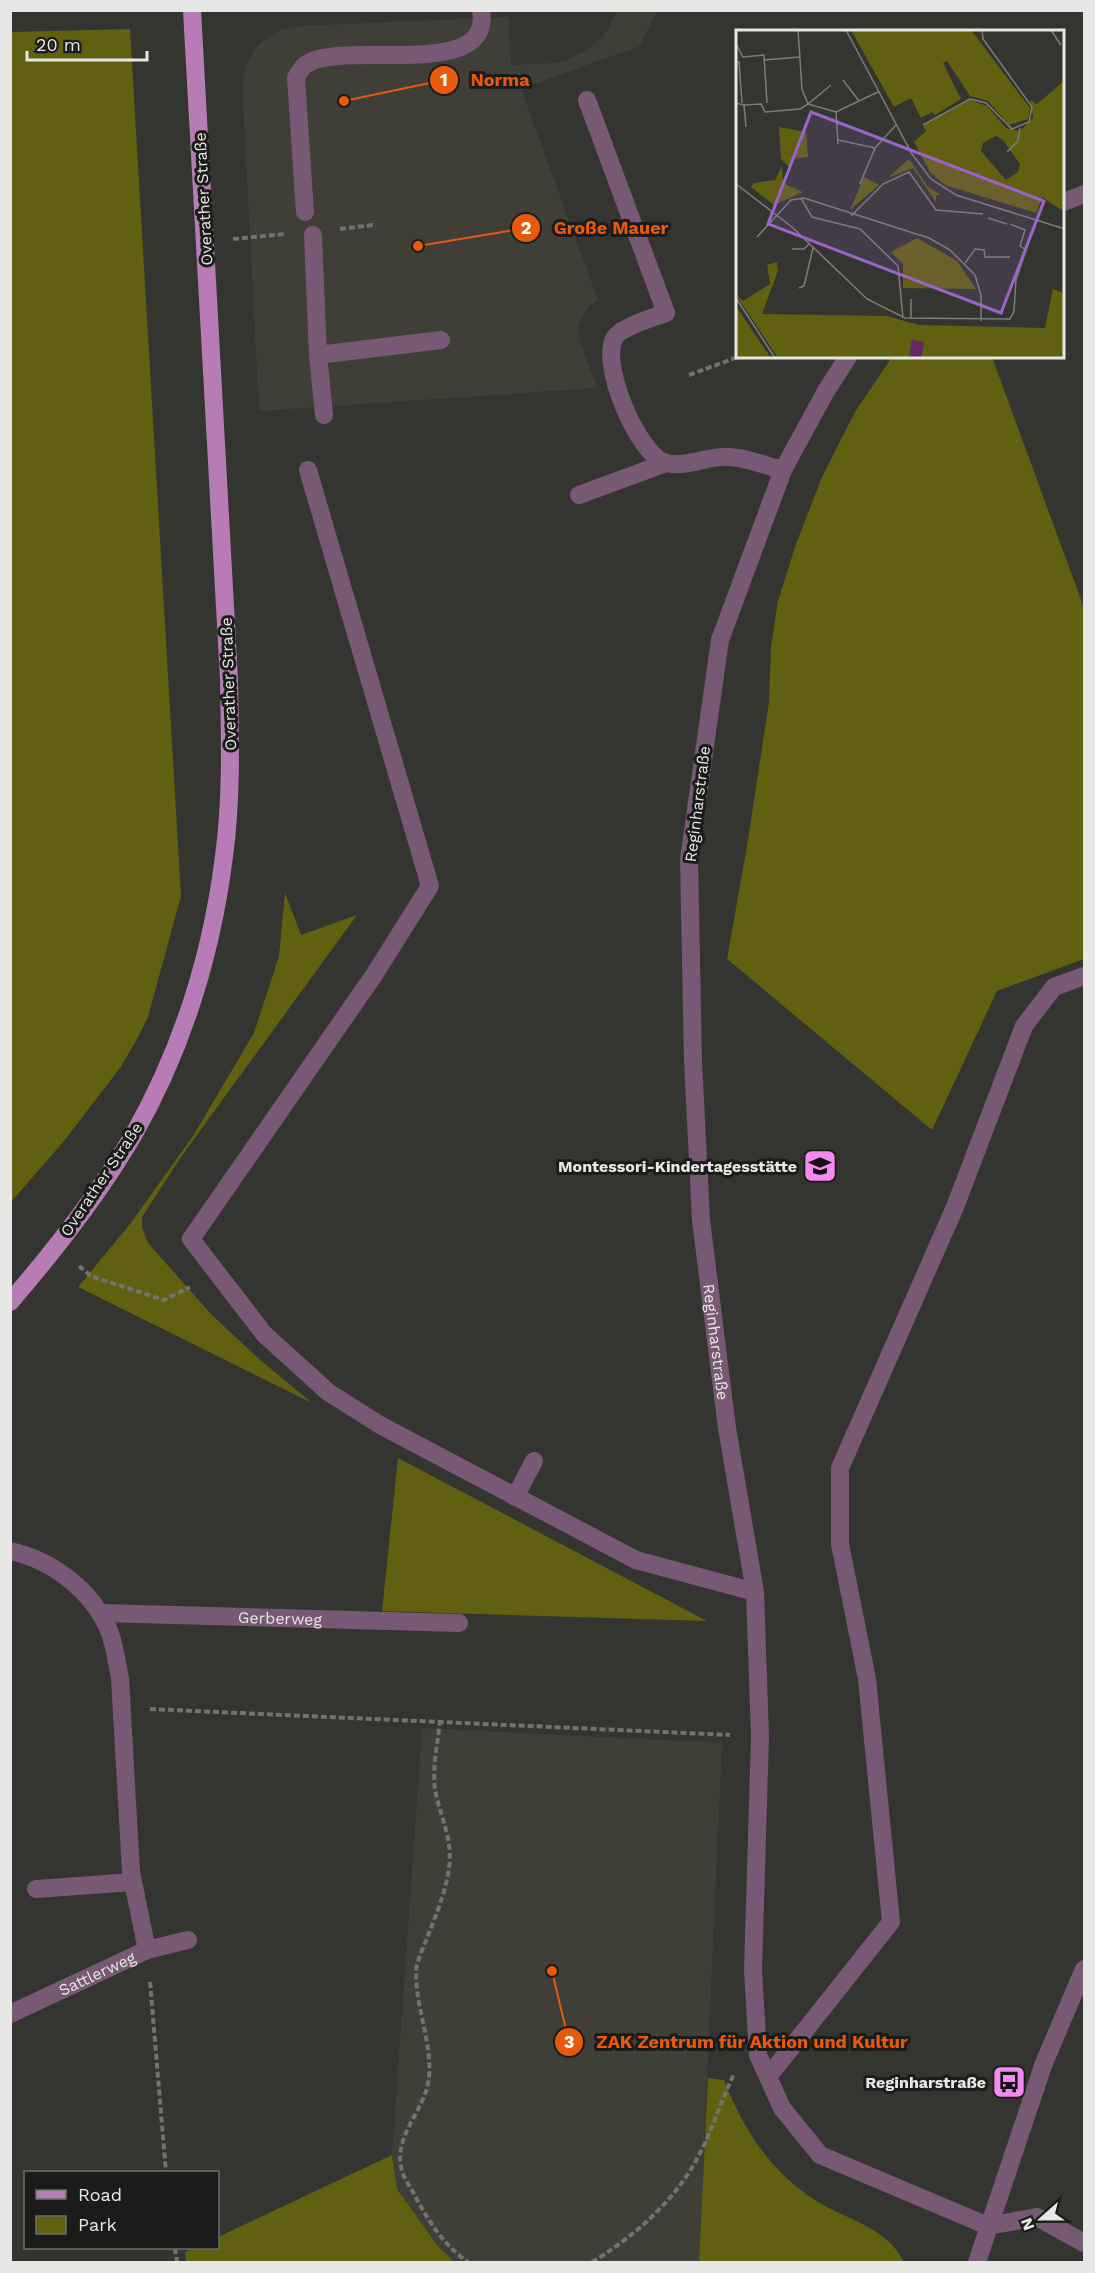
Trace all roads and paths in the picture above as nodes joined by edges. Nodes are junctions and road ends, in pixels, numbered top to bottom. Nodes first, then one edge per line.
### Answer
1 (192, 10) edge
2 (481, 10) edge
3 (587, 100) dead end
4 (1084, 194) edge
5 (1065, 202) edge
6 (304, 212) dead end
7 (313, 235) dead end
8 (441, 340) dead end
9 (318, 355) junction
10 (736, 358) edge
11 (847, 358) edge
12 (690, 375) dead end
13 (324, 415) dead end
14 (666, 463) junction
15 (308, 470) dead end
16 (783, 470) junction
17 (579, 495) dead end
18 (1084, 976) edge
19 (91, 1276) dead end
20 (178, 1294) dead end
21 (10, 1302) edge
22 (534, 1461) dead end
23 (515, 1497) junction
24 (10, 1551) edge
25 (755, 1592) junction
26 (100, 1613) junction
27 (459, 1623) dead end
28 (122, 1708) junction
29 (440, 1720) junction
30 (760, 1736) junction
31 (133, 1882) junction
32 (36, 1888) dead end
33 (188, 1940) dead end
34 (147, 1950) junction
35 (1084, 1970) edge
36 (10, 2014) edge
37 (758, 2055) junction
38 (768, 2077) junction
39 (166, 2171) edge
40 (988, 2226) junction
41 (1084, 2243) edge
42 (468, 2262) edge
43 (592, 2262) edge
44 (977, 2262) edge

1 - 21 main road, Overather Straße
2 - 6 street
3 - 14 street
4 - 5 street
7 - 9 street
8 - 9 street
9 - 13 street
10 - 12 path
11 - 16 street, Reginharstraße
14 - 16 street
14 - 17 street
15 - 23 street
16 - 25 street, Reginharstraße
18 - 38 street
19 - 20 path
22 - 23 street
23 - 25 street
24 - 26 street
25 - 30 street, Reginharstraße
26 - 27 street, Gerberweg
26 - 28 street
28 - 29 path
28 - 31 street
29 - 30 path
29 - 42 path
30 - 37 street, Reginharstraße
31 - 32 street
31 - 34 street
33 - 34 street, Sattlerweg
34 - 36 street, Sattlerweg
34 - 39 path
35 - 40 street
37 - 38 street, Reginharstraße
37 - 43 path
38 - 40 street, Reginharstraße
40 - 41 street
40 - 44 street

